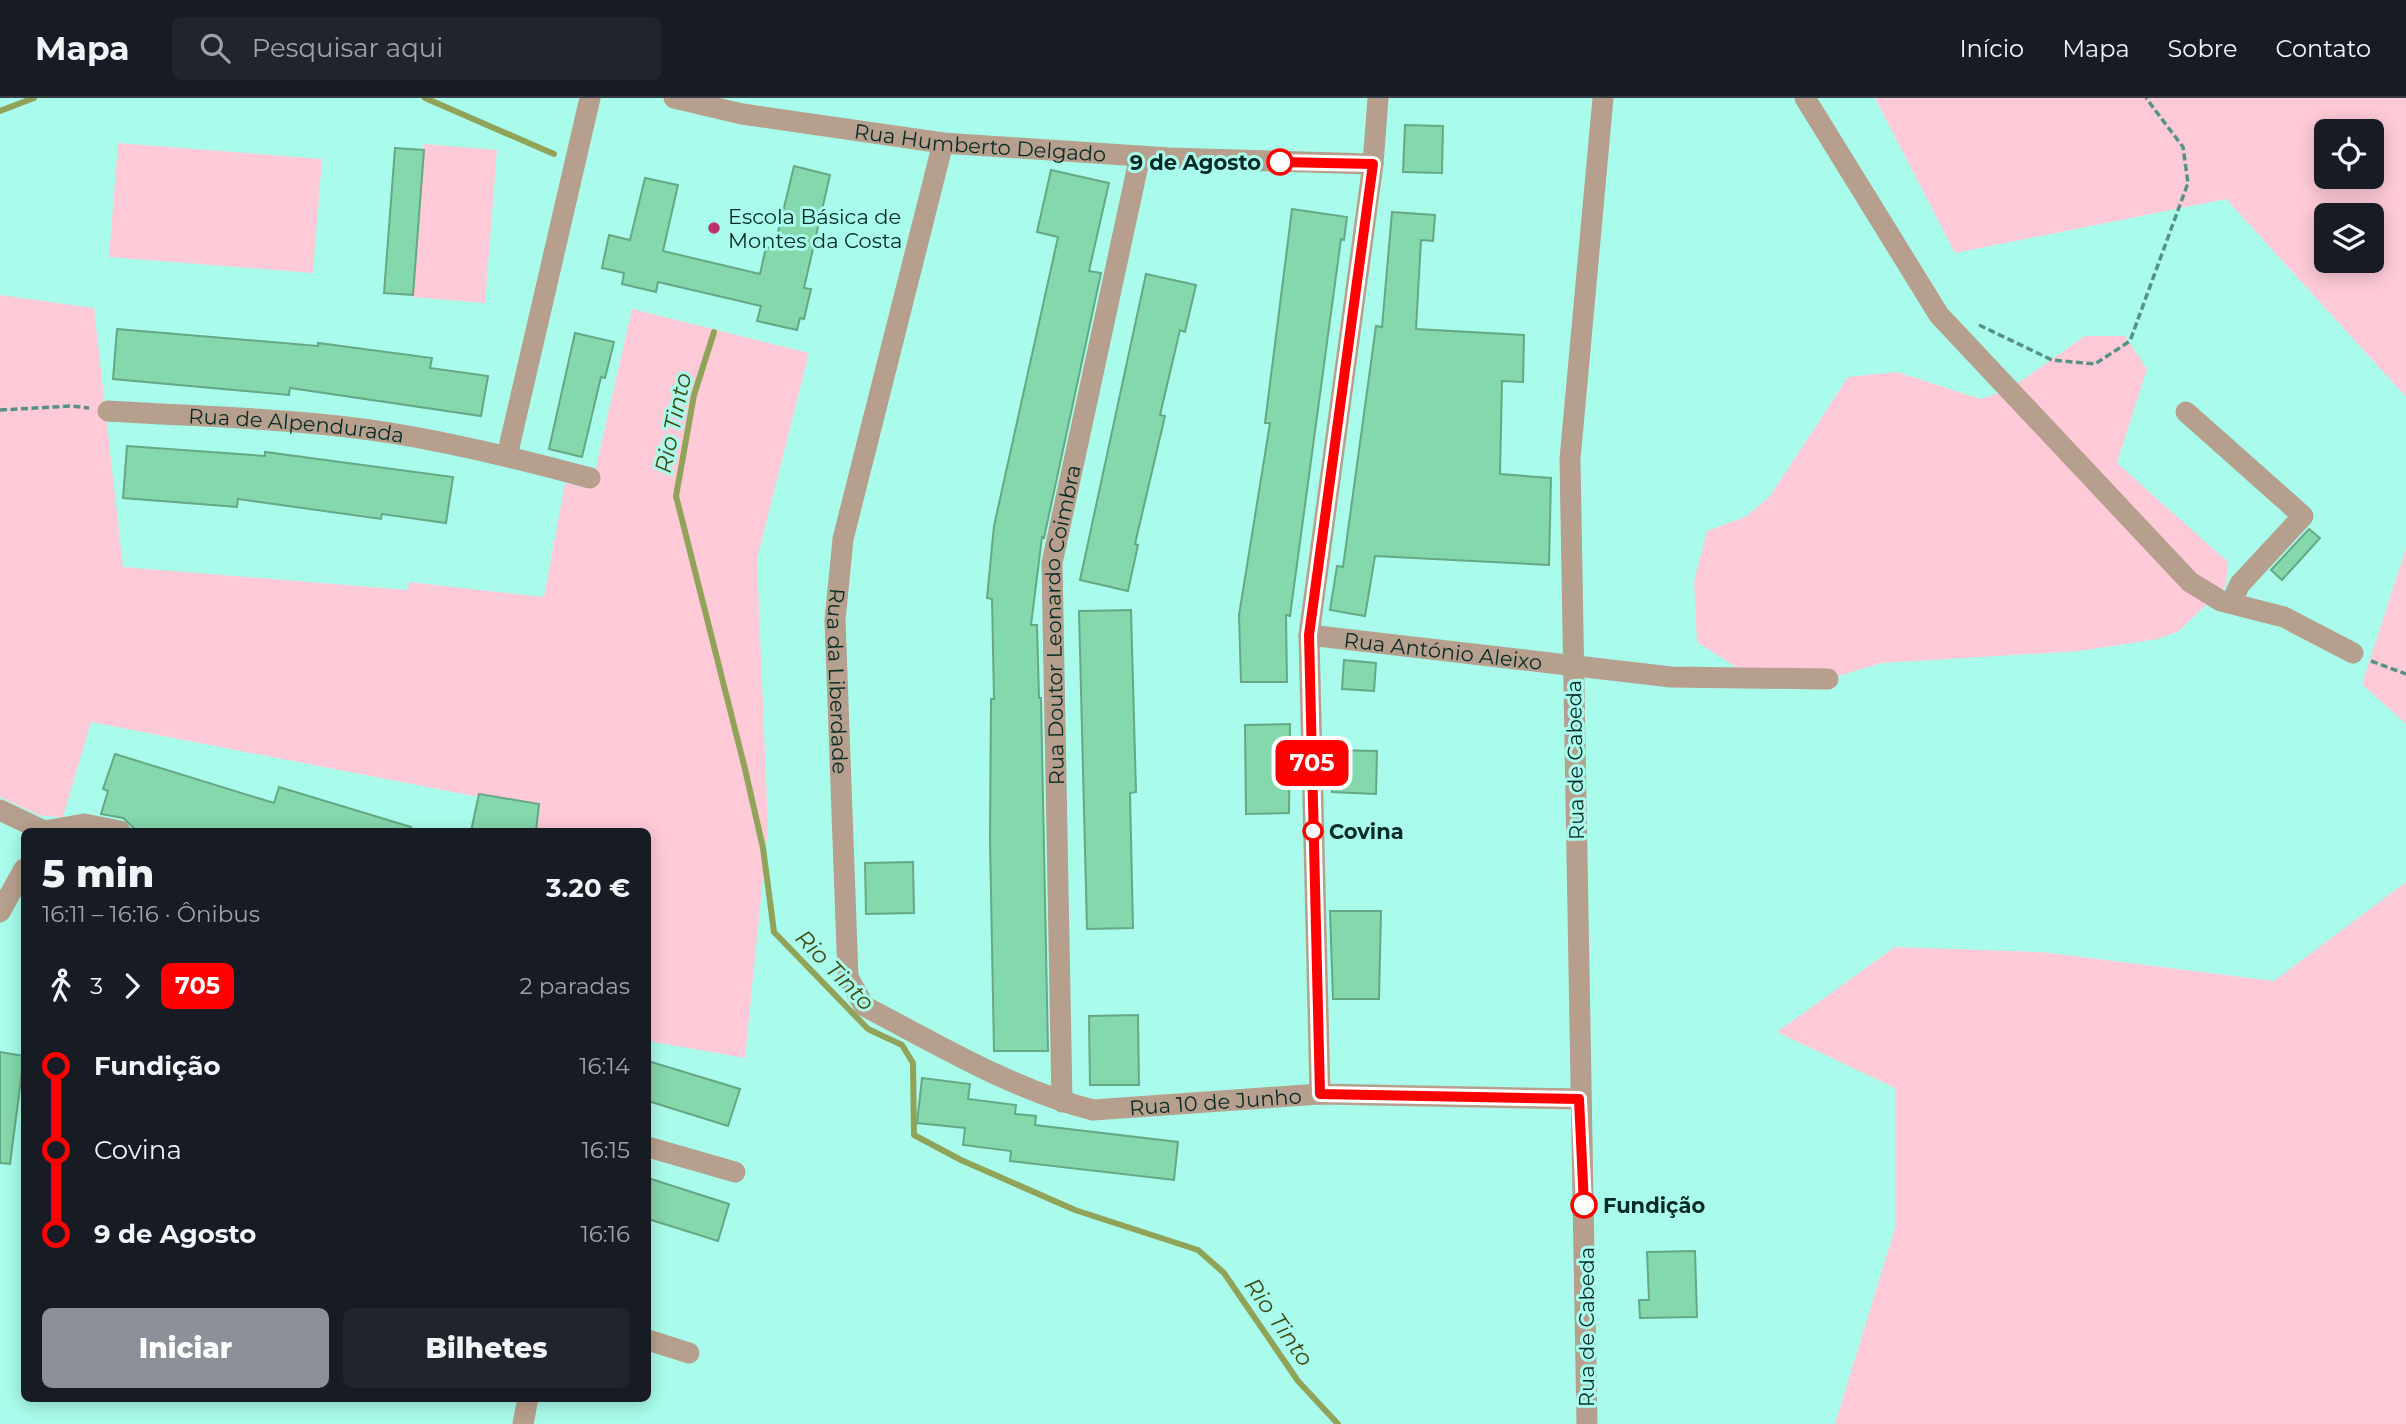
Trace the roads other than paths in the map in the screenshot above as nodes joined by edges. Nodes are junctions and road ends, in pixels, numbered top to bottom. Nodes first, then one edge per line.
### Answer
1 (590, 98) edge
2 (674, 98) edge
3 (1378, 98) edge
4 (1603, 98) edge
5 (1805, 98) edge
6 (943, 144) junction
7 (1140, 156) junction
8 (1373, 164) junction
9 (108, 411) road end
10 (2186, 412) dead end
11 (507, 456) junction
12 (590, 478) dead end
13 (2231, 603) junction
14 (1309, 635) junction
15 (2353, 653) road end
16 (1574, 667) junction
17 (1828, 679) dead end
18 (0, 810) edge
19 (38, 828) edge
20 (61, 828) edge
21 (105, 828) edge
22 (21, 874) edge
23 (0, 912) edge
24 (1320, 1094) junction
25 (1579, 1099) junction
26 (1062, 1102) junction
27 (651, 1148) edge
28 (735, 1172) dead end
29 (651, 1341) edge
30 (689, 1353) dead end
31 (527, 1402) edge
32 (523, 1424) edge
33 (1587, 1424) edge

1 - 11 street
2 - 6 street, Rua Humberto Delgado
3 - 8 street
4 - 16 street, Rua de Cabeda
5 - 13 street
6 - 7 street, Rua Humberto Delgado
6 - 26 street, Rua da Liberdade
7 - 8 street, Rua Humberto Delgado
7 - 26 street, Rua Doutor Leonardo Coimbra
8 - 14 street
9 - 11 street, Rua de Alpendurada
10 - 13 street
11 - 12 street, Rua de Alpendurada
13 - 15 street
14 - 16 street, Rua António Aleixo
14 - 24 street
16 - 17 street, Rua António Aleixo
16 - 25 street, Rua de Cabeda
18 - 19 street
20 - 21 street
22 - 23 street
24 - 25 street, Rua 10 de Junho
24 - 26 street, Rua 10 de Junho
25 - 33 street, Rua de Cabeda
27 - 28 street
29 - 30 street
31 - 32 street

